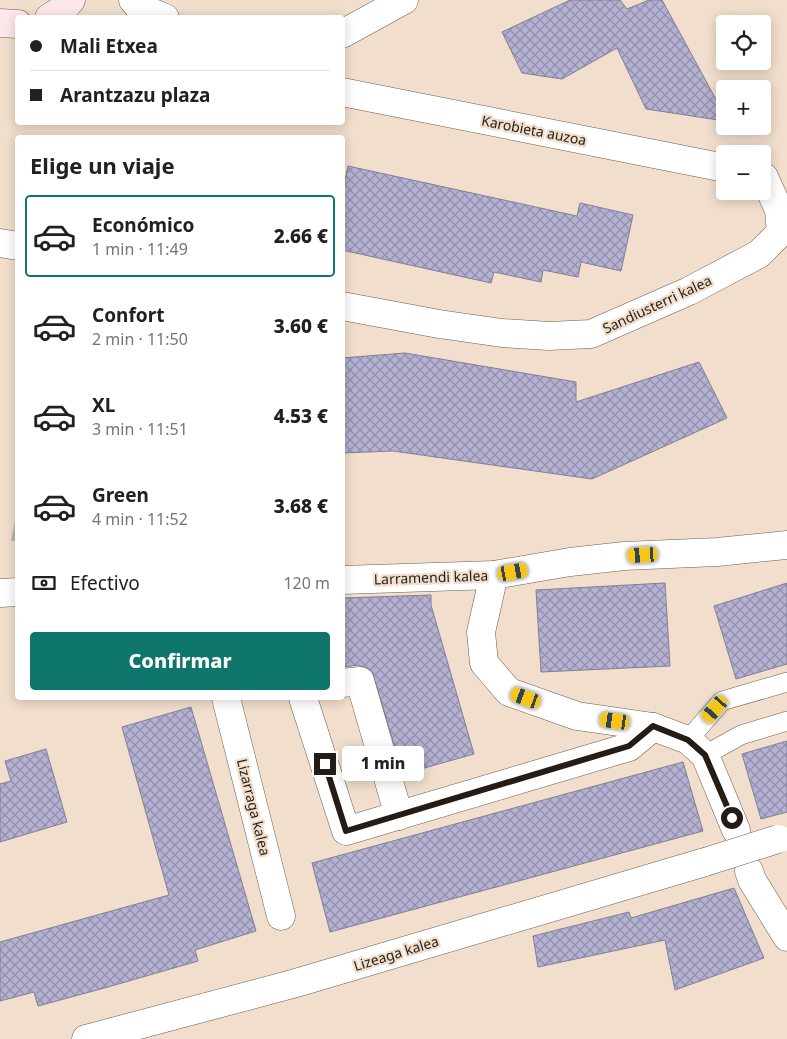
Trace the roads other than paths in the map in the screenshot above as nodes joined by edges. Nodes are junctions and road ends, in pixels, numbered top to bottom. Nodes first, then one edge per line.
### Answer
1 (71, 0) edge
2 (133, 0) edge
3 (404, 0) edge
4 (54, 15) edge
5 (158, 15) edge
6 (0, 22) edge
7 (15, 24) edge
8 (345, 32) edge
9 (345, 93) edge
10 (716, 166) edge
11 (771, 178) edge
12 (784, 229) edge
13 (0, 243) edge
14 (15, 246) edge
15 (345, 307) edge
16 (787, 545) edge
17 (494, 575) junction
18 (345, 580) edge
19 (15, 592) edge
20 (0, 593) edge
21 (787, 682) edge
22 (345, 683) edge
23 (227, 700) edge
24 (304, 700) edge
25 (787, 721) edge
26 (653, 726) junction
27 (696, 748) junction
28 (399, 816) junction
29 (736, 830) dead end
30 (782, 838) edge
31 (749, 871) dead end
32 (281, 916) dead end
33 (787, 937) edge
34 (86, 1039) edge

1 - 4 main road
2 - 5 street
3 - 8 street
6 - 7 main road
9 - 10 street, Karobieta auzoa
11 - 12 street, Sandiusterri kalea
12 - 15 street, Sandiusterri kalea
13 - 14 street
16 - 17 street, Larramendi kalea
17 - 18 street, Larramendi kalea
17 - 26 street
19 - 20 street
21 - 27 lane
22 - 28 street
23 - 32 street, Lizarraga kalea
24 - 28 street
25 - 27 lane
26 - 27 street
26 - 28 street
27 - 29 street
30 - 34 street, Lizeaga kalea, bridge
31 - 33 street

